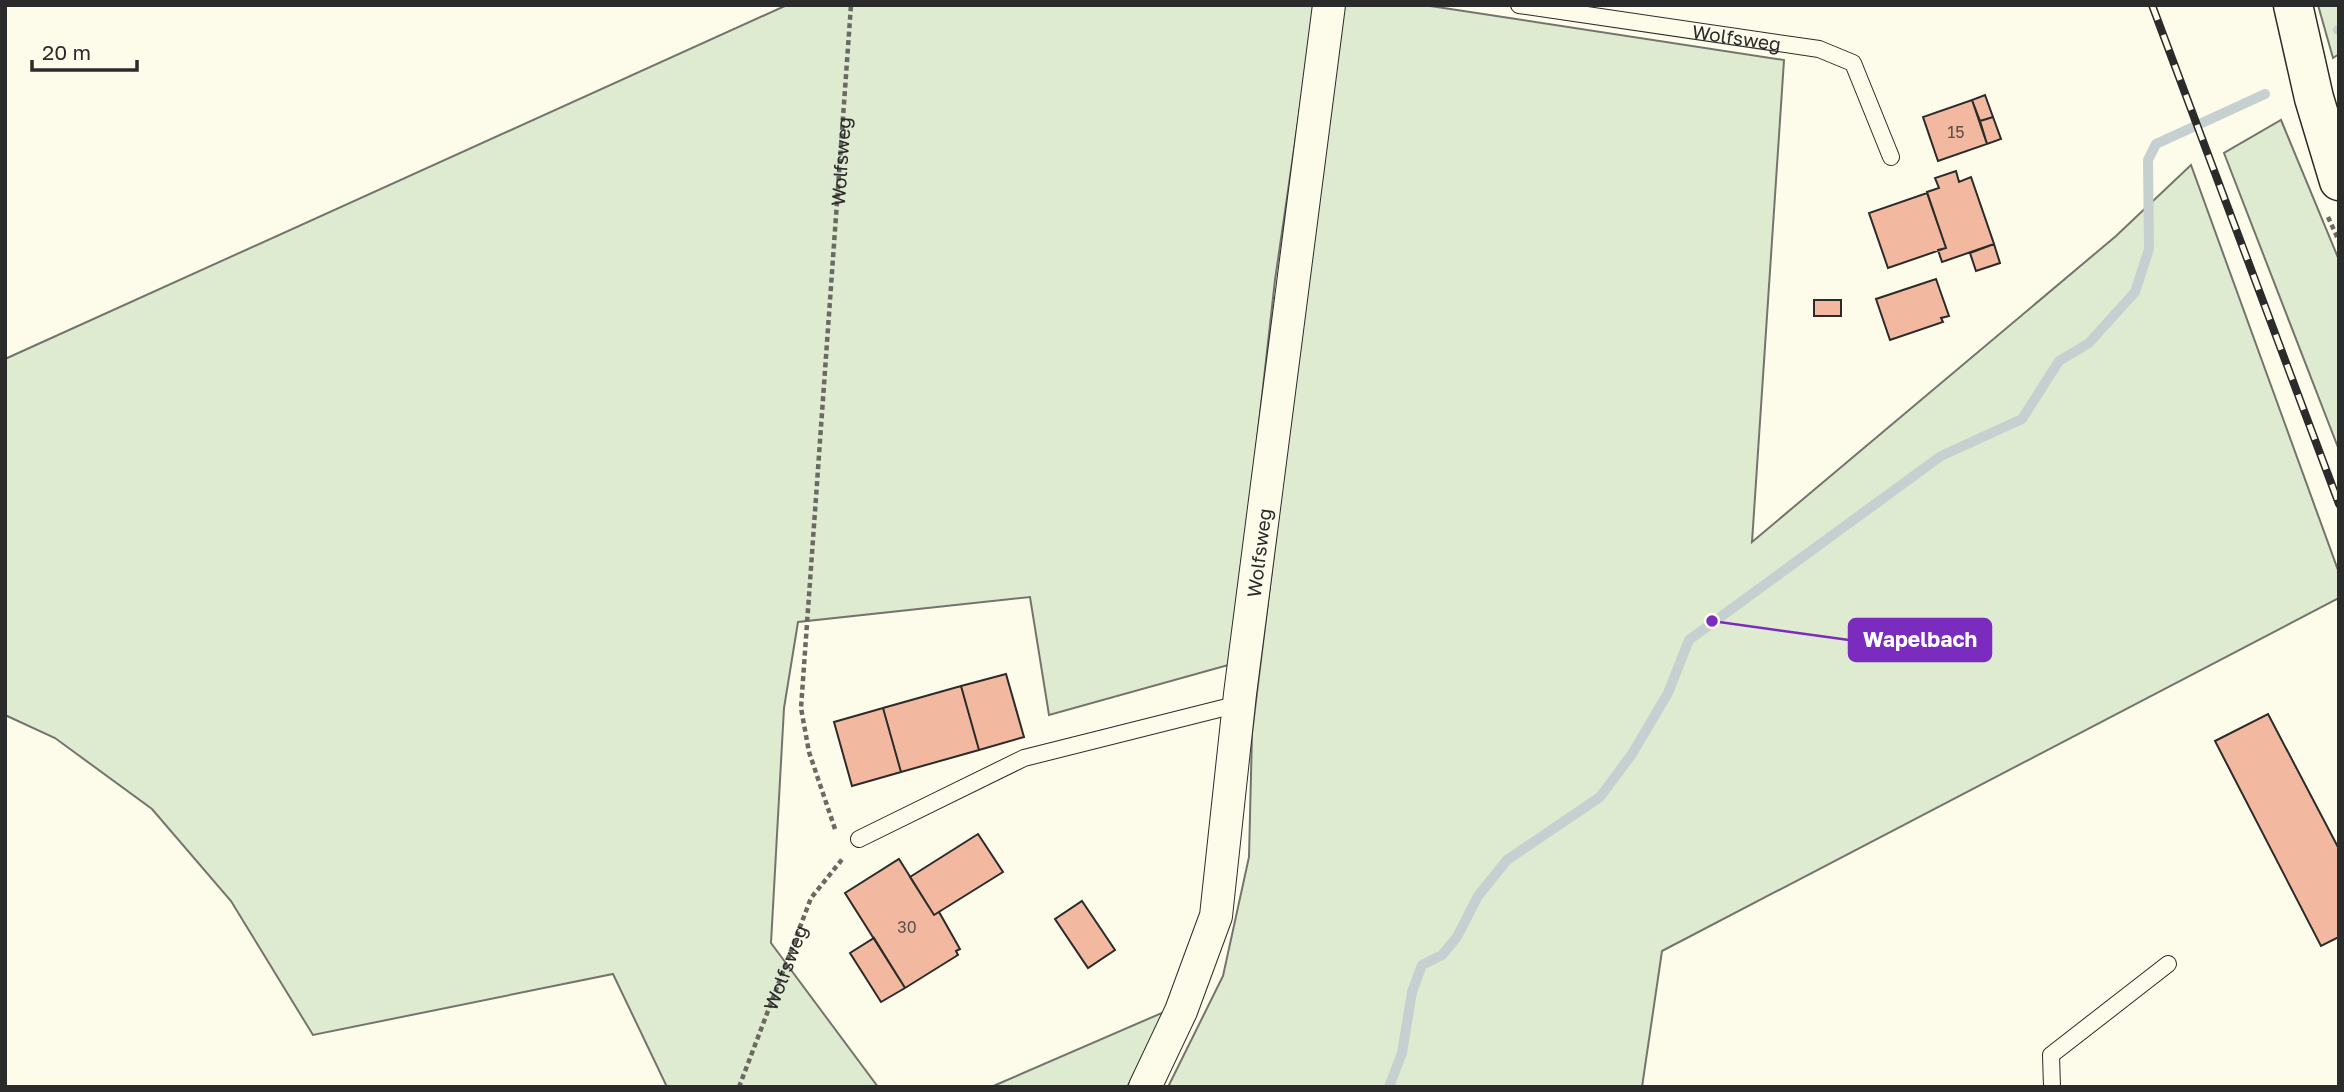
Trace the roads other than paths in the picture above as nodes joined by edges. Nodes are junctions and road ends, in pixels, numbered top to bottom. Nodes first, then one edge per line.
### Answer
1 (1329, 5) edge
2 (1519, 5) edge
3 (2292, 5) edge
4 (1891, 158) dead end
5 (2339, 181) edge
6 (1239, 704) junction
7 (859, 839) road end
8 (2168, 964) dead end
9 (1145, 1087) edge
10 (2052, 1087) edge

1 - 6 street, Wolfsweg
2 - 4 lane, Wolfsweg
3 - 5 street
6 - 7 lane
6 - 9 street, Wolfsweg
8 - 10 lane

